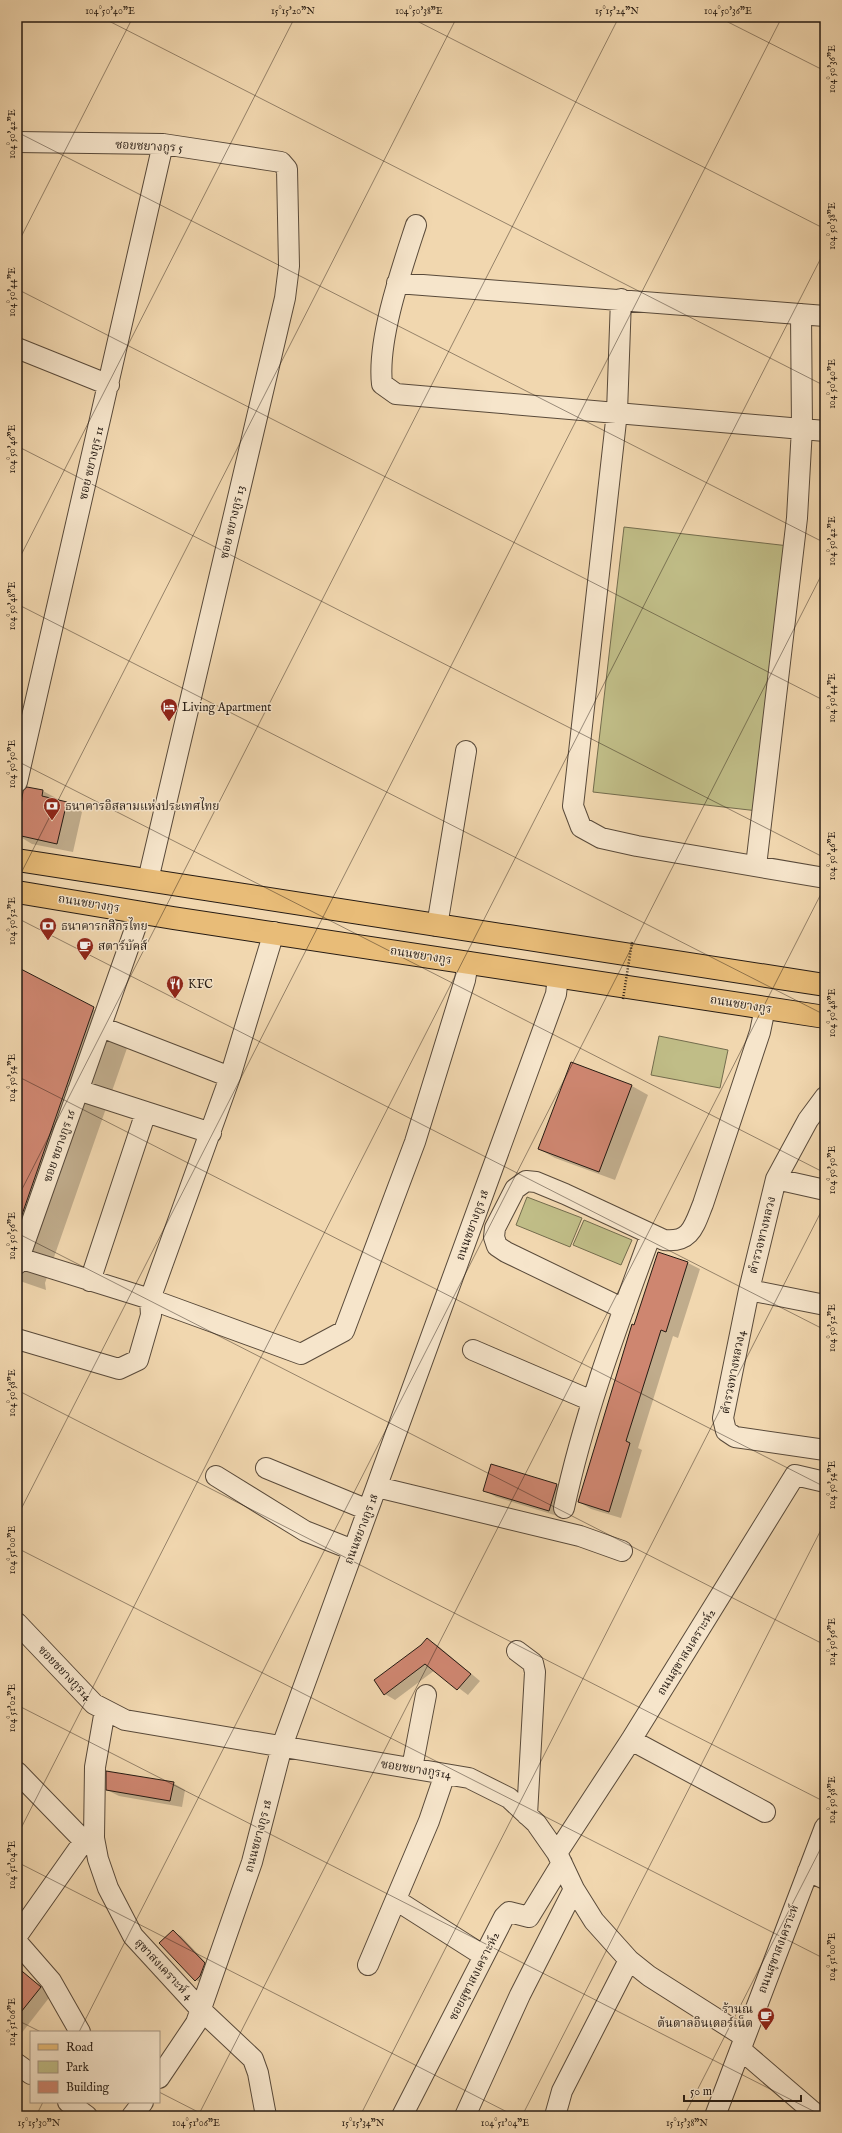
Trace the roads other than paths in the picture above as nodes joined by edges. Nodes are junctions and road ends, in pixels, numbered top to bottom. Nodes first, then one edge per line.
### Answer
1 (17, 142) edge
2 (163, 144) junction
3 (281, 162) joint
4 (416, 225) dead end
5 (397, 283) junction
6 (621, 299) junction
7 (801, 314) junction
8 (825, 316) edge
9 (17, 348) edge
10 (109, 384) junction
11 (617, 412) junction
12 (802, 428) junction
13 (825, 431) edge
14 (466, 751) dead end
15 (17, 782) edge
16 (17, 860) edge
17 (756, 866) junction
18 (825, 878) edge
19 (148, 880) junction
20 (17, 892) edge
21 (141, 912) junction
22 (437, 926) junction
23 (274, 932) junction
24 (468, 962) junction
25 (558, 976) junction
26 (825, 985) edge
27 (765, 1008) junction
28 (825, 1017) edge
29 (101, 1027) junction
30 (230, 1077) junction
31 (78, 1090) junction
32 (825, 1097) edge
33 (146, 1112) junction
34 (211, 1133) junction
35 (776, 1180) junction
36 (825, 1190) edge
37 (651, 1234) junction
38 (18, 1261) edge
39 (90, 1281) junction
40 (749, 1290) junction
41 (150, 1299) junction
42 (825, 1305) edge
43 (624, 1309) junction
44 (17, 1339) edge
45 (473, 1350) dead end
46 (592, 1401) junction
47 (825, 1450) edge
48 (266, 1468) dead end
49 (216, 1476) dead end
50 (825, 1482) edge
51 (377, 1487) junction
52 (564, 1508) dead end
53 (368, 1510) junction
54 (353, 1550) junction
55 (622, 1552) dead end
56 (17, 1624) edge
57 (517, 1651) dead end
58 (426, 1695) dead end
59 (105, 1710) junction
60 (630, 1740) junction
61 (282, 1746) junction
62 (412, 1768) junction
63 (17, 1772) edge
64 (445, 1774) junction
65 (765, 1812) dead end
66 (527, 1815) junction
67 (825, 1827) edge
68 (559, 1858) junction
69 (816, 1875) edge
70 (574, 1889) junction
71 (396, 1900) junction
72 (17, 1936) edge
73 (17, 1942) edge
74 (484, 1956) junction
75 (629, 1960) junction
76 (368, 1965) dead end
77 (201, 2010) junction
78 (79, 2031) edge
79 (742, 2044) junction
80 (17, 2064) edge
81 (30, 2073) edge
82 (160, 2076) edge
83 (69, 2103) edge
84 (87, 2116) edge
85 (266, 2116) edge
86 (402, 2116) edge
87 (465, 2116) edge
88 (555, 2116) edge
89 (715, 2116) edge
90 (818, 2116) edge

1 - 2 street, ซอยชยางกูร 5
2 - 3 street, ซอยชยางกูร 5
2 - 10 street, ซอย ชยางกูร 11
3 - 19 street, ซอย ชยางกูร 13
4 - 5 street
5 - 6 street
5 - 11 street
6 - 7 street
6 - 11 street
7 - 8 street
7 - 12 street
9 - 10 street
10 - 15 street, ซอย ชยางกูร 11
11 - 12 street
11 - 17 street
12 - 13 street
12 - 17 street
14 - 22 street
16 - 19 main road
17 - 18 street
19 - 21 main road
19 - 22 main road
20 - 21 main road, ถนนชยางกูร
21 - 23 main road, ถนนชยางกูร
21 - 29 street, ซอย ชยางกูร 16
22 - 26 main road
23 - 24 main road, ถนนชยางกูร
23 - 30 street
24 - 25 main road, ถนนชยางกูร
24 - 41 street
25 - 27 main road, ถนนชยางกูร
25 - 51 street, ถนนชยางกูร 18
27 - 28 main road, ถนนชยางกูร
27 - 37 street
29 - 30 street
29 - 31 street, ซอย ชยางกูร 16
30 - 34 street
31 - 33 street
31 - 38 street, ซอย ชยางกูร 16
32 - 35 street, ตำรวจทางหลวง
33 - 34 street
33 - 39 street
34 - 41 street
35 - 36 street, ตำรวจทางหลวง
35 - 40 street, ตำรวจทางหลวง
37 - 43 street
37 - 43 street
38 - 39 street
39 - 41 street
40 - 42 street
40 - 47 street, ตำรวจทางหลวง4
41 - 44 street
43 - 46 street
45 - 46 street
46 - 52 street
48 - 53 street
49 - 54 street
50 - 60 street, ถนนสุขาสงเคราะห์2
51 - 53 street, ถนนชยางกูร 18
51 - 55 street
53 - 54 street, ถนนชยางกูร 18
54 - 61 street, ถนนชยางกูร 18
56 - 59 street, ซอยชยางกูร14
57 - 66 street
58 - 62 street
59 - 61 street, ซอยชยางกูร14
59 - 77 street, สุขาสงเคราะห์ 4
60 - 65 street
60 - 68 street, ถนนสุขาสงเคราะห์2
61 - 62 street, ซอยชยางกูร14
61 - 77 street, ถนนชยางกูร 18
62 - 64 street, ซอยชยางกูร14
63 - 72 street
64 - 66 street, ซอยชยางกูร14
64 - 71 street
66 - 68 street, ซอยชยางกูร14
67 - 69 street, ถนนสุขาสงเคราะห์
68 - 70 street, ซอยชยางกูร14
68 - 74 street, ซอยสุขาสงเคราะห์2
69 - 79 street, ถนนสุขาสงเคราะห์
70 - 75 street, ซอยชยางกูร14
70 - 87 street
71 - 74 street
71 - 76 street
73 - 78 street
74 - 86 street, ซอยสุขาสงเคราะห์2
75 - 79 street, ซอยชยางกูร14
75 - 88 street
77 - 82 street, ถนนชยางกูร 18
77 - 85 street, สุขาสงเคราะห์ 4
79 - 89 street, ถนนสุขาสงเคราะห์
79 - 90 street, ซอยชยางกูร14
80 - 81 street
83 - 84 street

